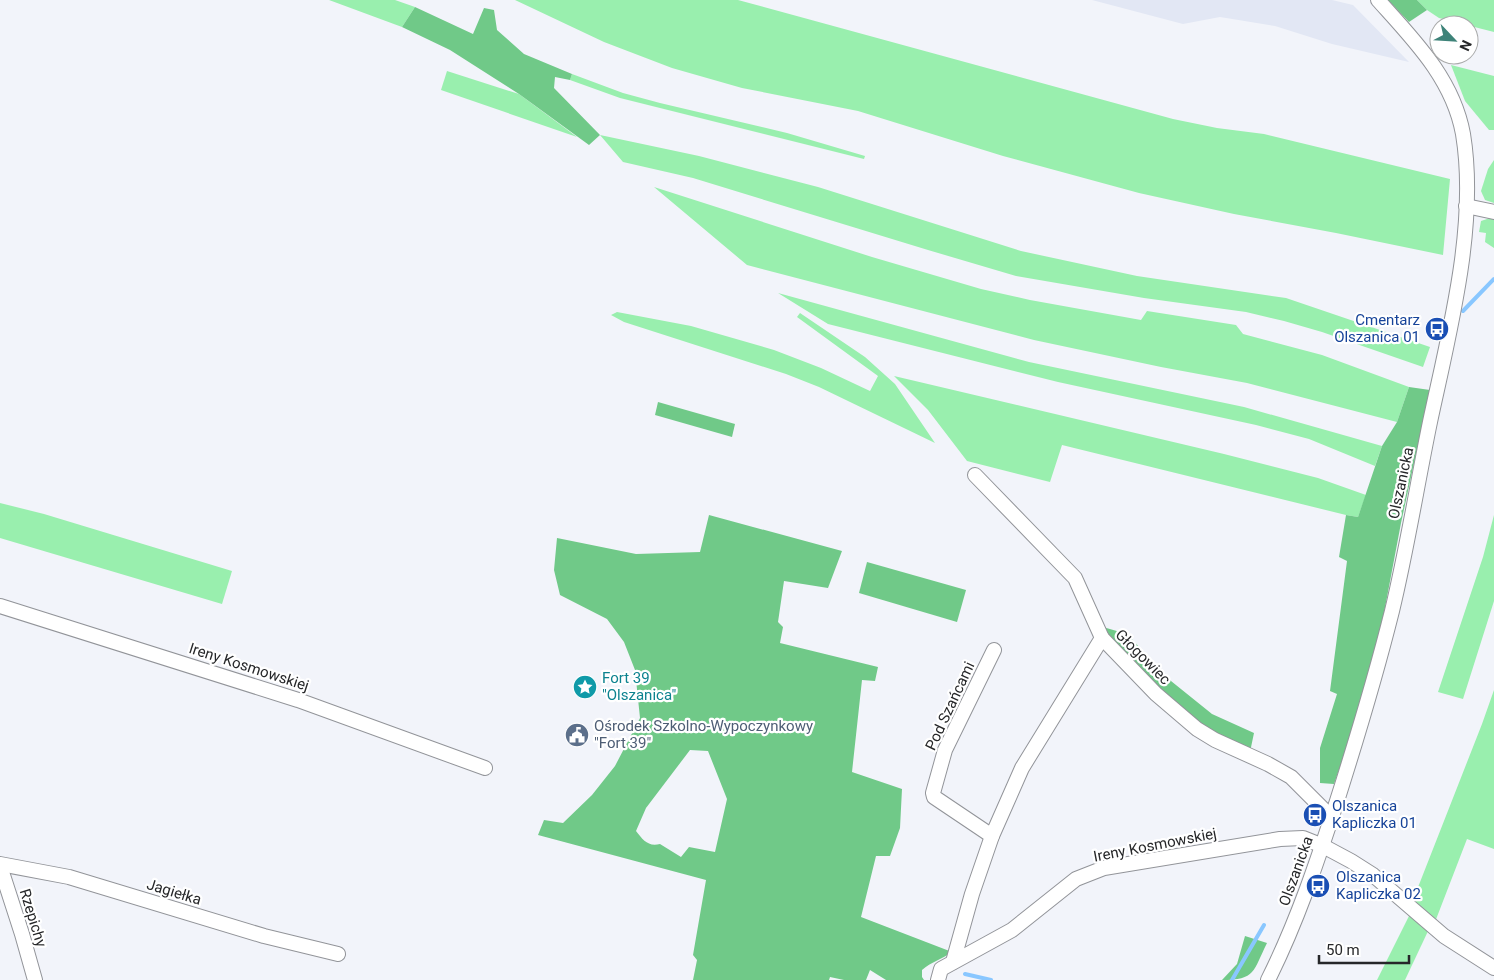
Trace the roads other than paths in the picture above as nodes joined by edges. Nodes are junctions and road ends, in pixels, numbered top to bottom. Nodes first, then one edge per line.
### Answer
1 (1378, 0) edge
2 (1466, 206) junction
3 (1494, 212) edge
4 (975, 476) dead end
5 (0, 606) edge
6 (1102, 638) junction
7 (994, 650) dead end
8 (485, 768) dead end
9 (1332, 818) junction
10 (992, 836) junction
11 (1323, 846) junction
12 (0, 865) edge
13 (338, 954) dead end
14 (953, 962) junction
15 (1494, 968) edge
16 (34, 980) edge
17 (938, 980) edge
18 (1268, 980) edge

1 - 2 street, Olszanicka
2 - 3 street
2 - 9 street, Olszanicka
4 - 6 street, Głogowiec
5 - 8 street, Ireny Kosmowskiej
6 - 9 street, Głogowiec
6 - 10 street
7 - 10 street, Pod Szańcami
9 - 11 street, Olszanicka
10 - 14 street
11 - 14 street, Ireny Kosmowskiej
11 - 15 street, Ireny Kosmowskiej
11 - 18 street, Olszanicka
12 - 13 street, Jagiełka
12 - 16 street, Rzepichy
14 - 17 street, Ireny Kosmowskiej

